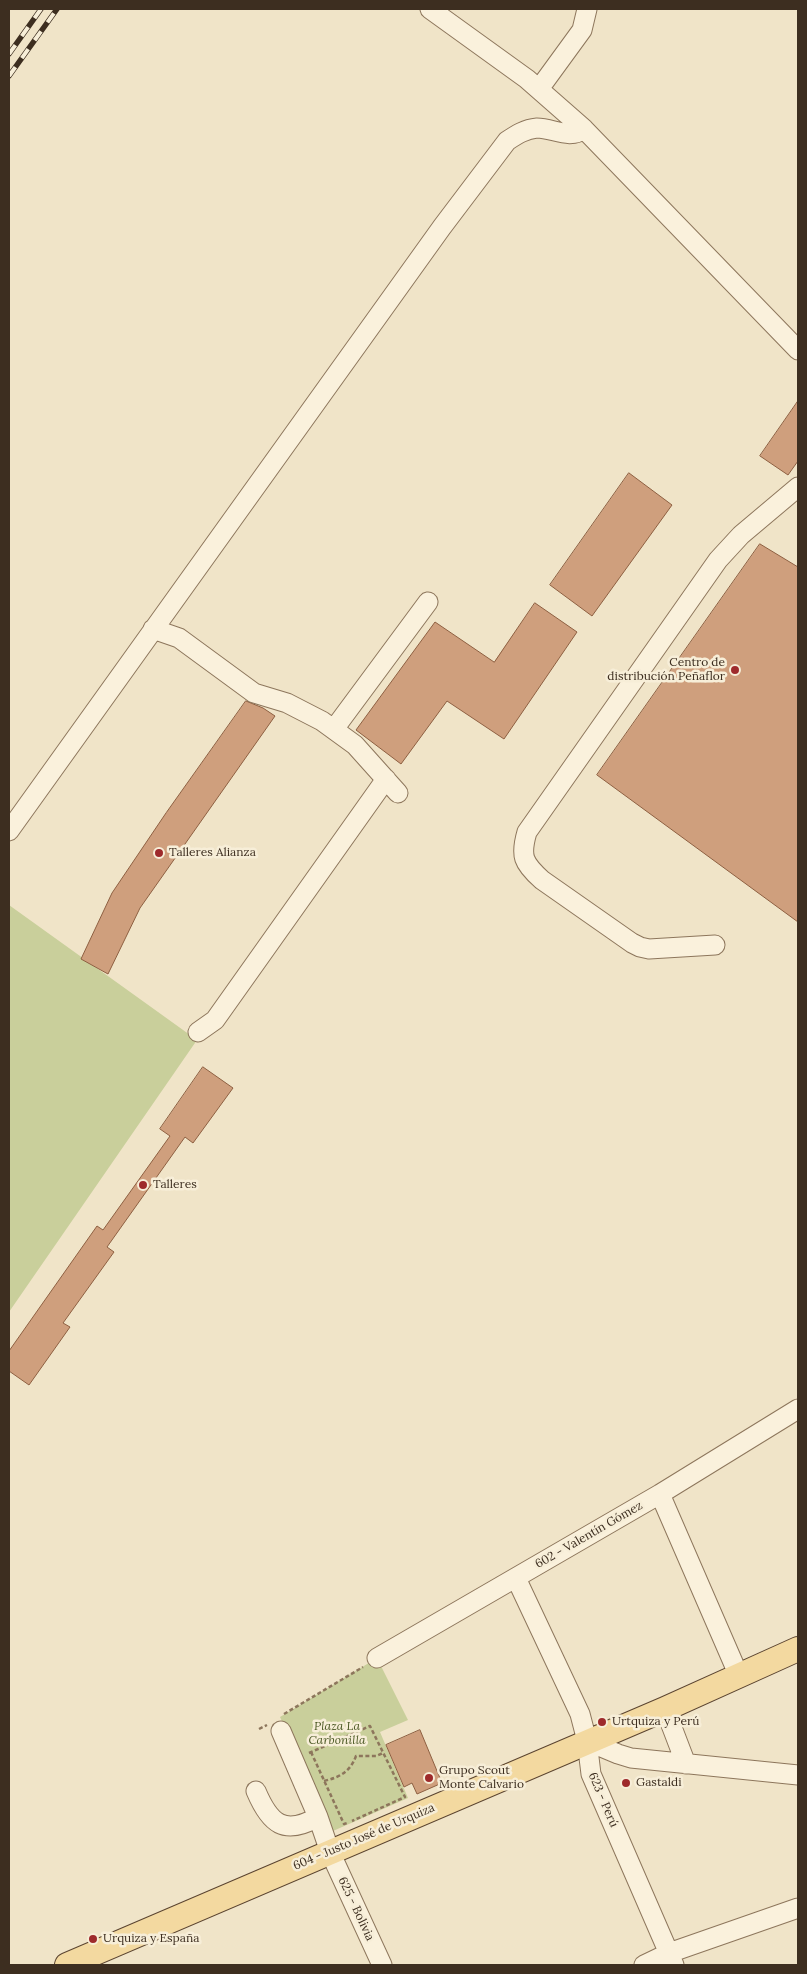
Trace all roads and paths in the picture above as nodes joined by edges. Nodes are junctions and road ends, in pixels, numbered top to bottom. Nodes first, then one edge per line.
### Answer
1 (430, 9) edge
2 (587, 9) edge
3 (539, 89) junction
4 (584, 129) junction
5 (798, 350) edge
6 (798, 486) edge
7 (428, 602) dead end
8 (153, 629) junction
9 (334, 729) junction
10 (9, 831) edge
11 (715, 945) dead end
12 (198, 1032) dead end
13 (798, 1409) edge
14 (660, 1494) junction
15 (516, 1578) junction
16 (798, 1650) edge
17 (377, 1658) joint
18 (739, 1676) junction
19 (665, 1708) junction
20 (278, 1723) junction
21 (259, 1729) dead end
22 (587, 1741) junction
23 (383, 1753) junction
24 (302, 1756) junction
25 (686, 1764) junction
26 (798, 1775) edge
27 (324, 1781) junction
28 (256, 1791) dead end
29 (318, 1817) junction
30 (330, 1852) junction
31 (798, 1908) edge
32 (672, 1959) edge
33 (81, 1962) edge
34 (382, 1965) edge
35 (644, 1965) edge

1 - 3 street
2 - 3 street
3 - 4 street
4 - 5 street
4 - 8 street
6 - 11 street
7 - 9 street
8 - 9 street
8 - 10 street
9 - 12 street
13 - 14 street, 602 - Valentín Gómez
14 - 15 street, 602 - Valentín Gómez
14 - 18 street
15 - 17 street, 602 - Valentín Gómez
15 - 22 street, 623 - Perú
16 - 18 main road, 604 - Justo José de Urquiza
17 - 20 path
18 - 19 main road, 604 - Justo José de Urquiza
19 - 22 main road, 604 - Justo José de Urquiza
19 - 25 street
20 - 21 path
20 - 24 street, 625 - Bolivia
22 - 25 street
22 - 30 main road, 604 - Justo José de Urquiza
22 - 32 street, 623 - Perú
23 - 24 path
23 - 27 path
23 - 27 path
24 - 27 path
24 - 29 street, 625 - Bolivia
25 - 26 street
28 - 29 street
29 - 30 street, 625 - Bolivia
30 - 33 main road, 604 - Justo José de Urquiza
30 - 34 street, 625 - Bolivia
31 - 32 street
32 - 35 street

